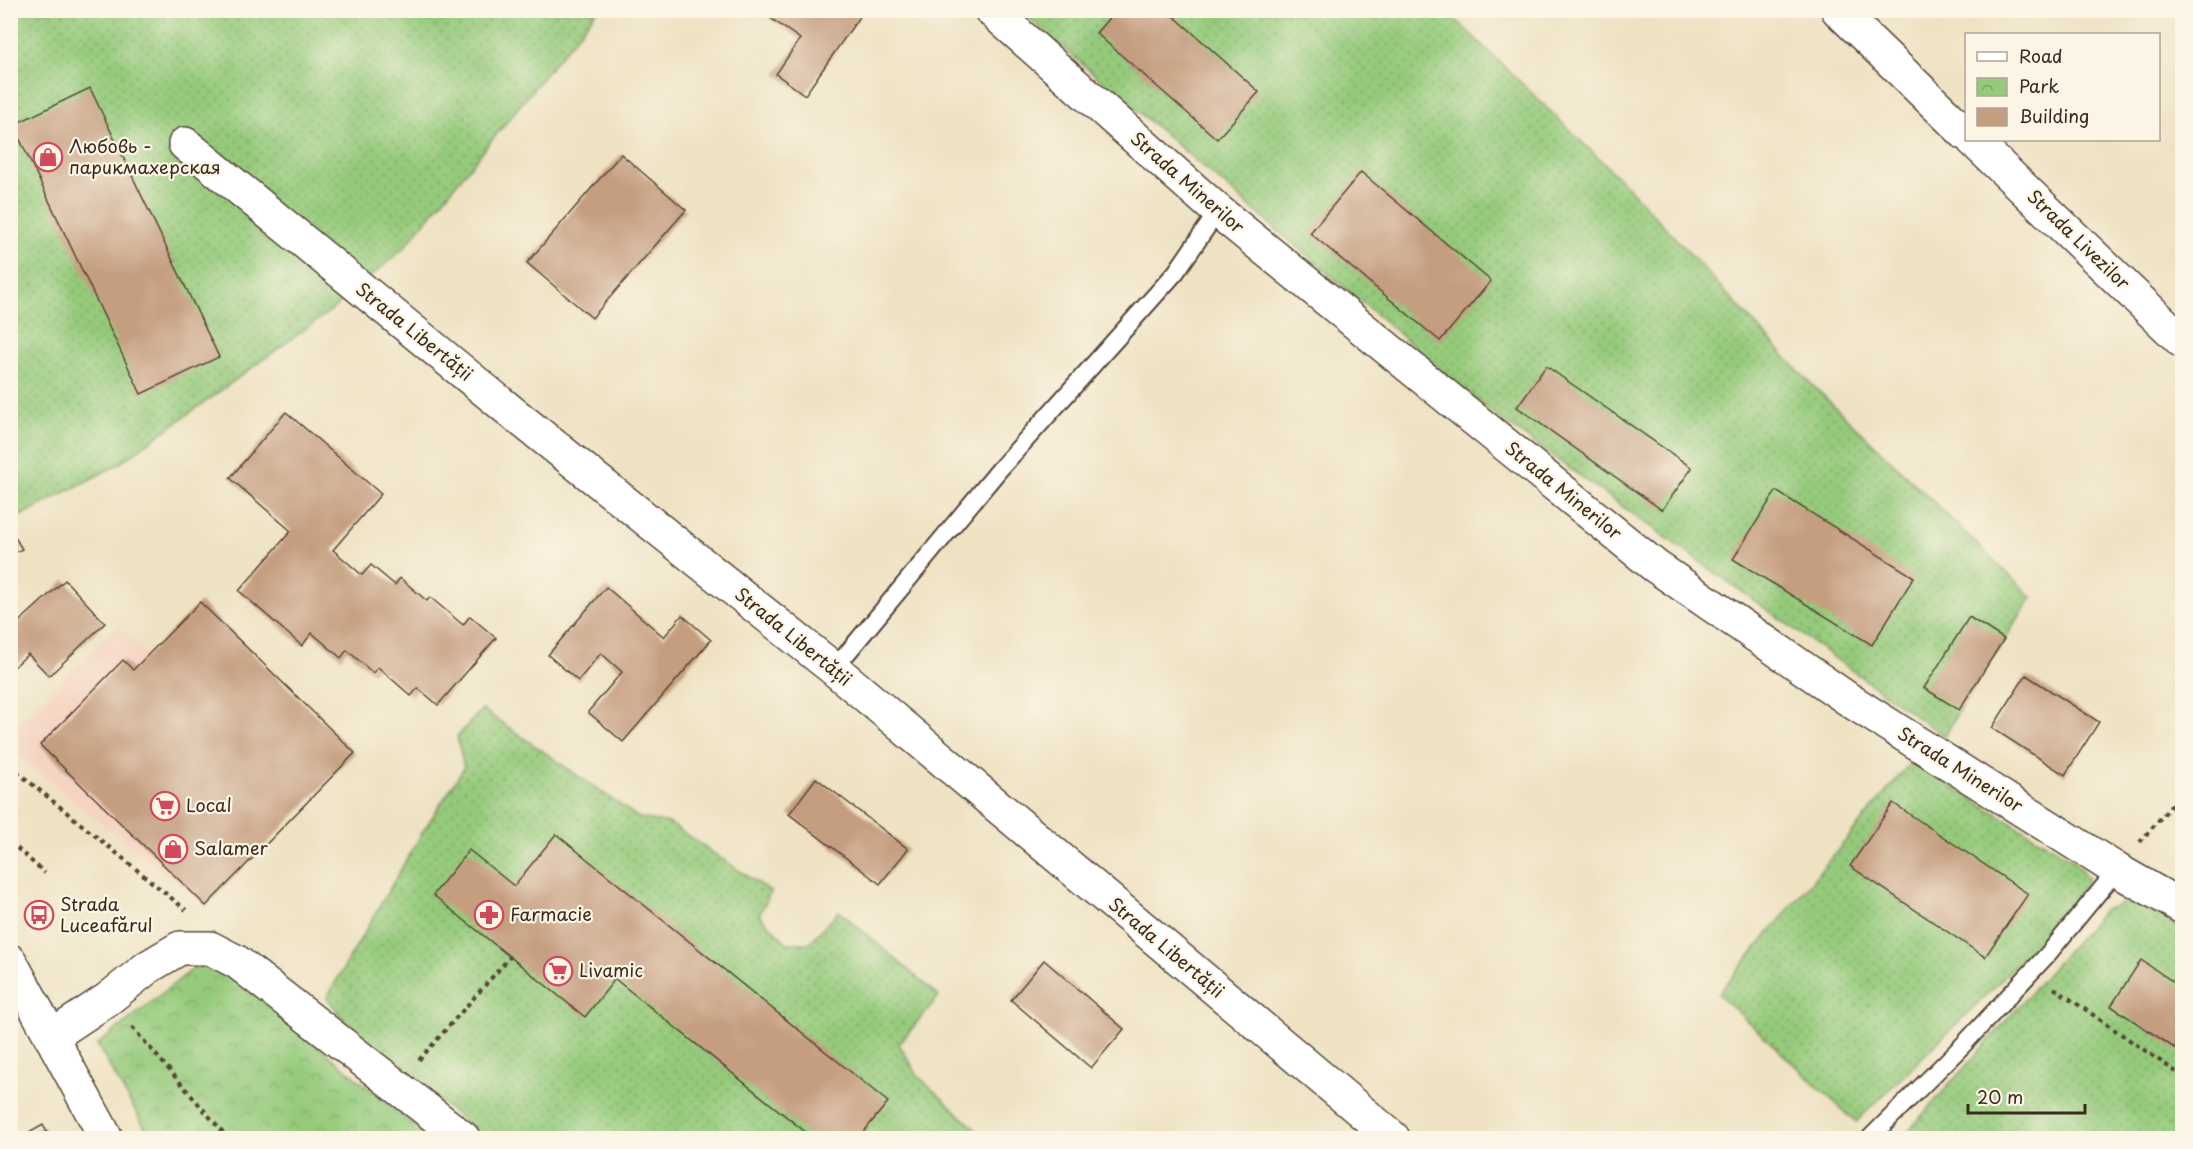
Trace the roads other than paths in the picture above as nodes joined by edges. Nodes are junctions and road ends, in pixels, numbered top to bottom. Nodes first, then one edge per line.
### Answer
1 (991, 10) edge
2 (1838, 10) edge
3 (1965, 133) edge
4 (1973, 141) edge
5 (185, 144) dead end
6 (1218, 211) junction
7 (2182, 341) edge
8 (834, 669) junction
9 (2117, 870) junction
10 (2182, 907) edge
11 (10, 961) edge
12 (51, 1037) junction
13 (106, 1138) edge
14 (463, 1138) edge
15 (1393, 1138) edge
16 (1870, 1138) edge

1 - 6 street, Strada Minerilor
2 - 3 street
4 - 7 street, Strada Livezilor
5 - 8 street, Strada Libertății
6 - 8 lane
6 - 9 street, Strada Minerilor
8 - 15 street, Strada Libertății
9 - 10 street, Strada Minerilor
9 - 16 lane
11 - 12 street
12 - 13 street
12 - 14 street

